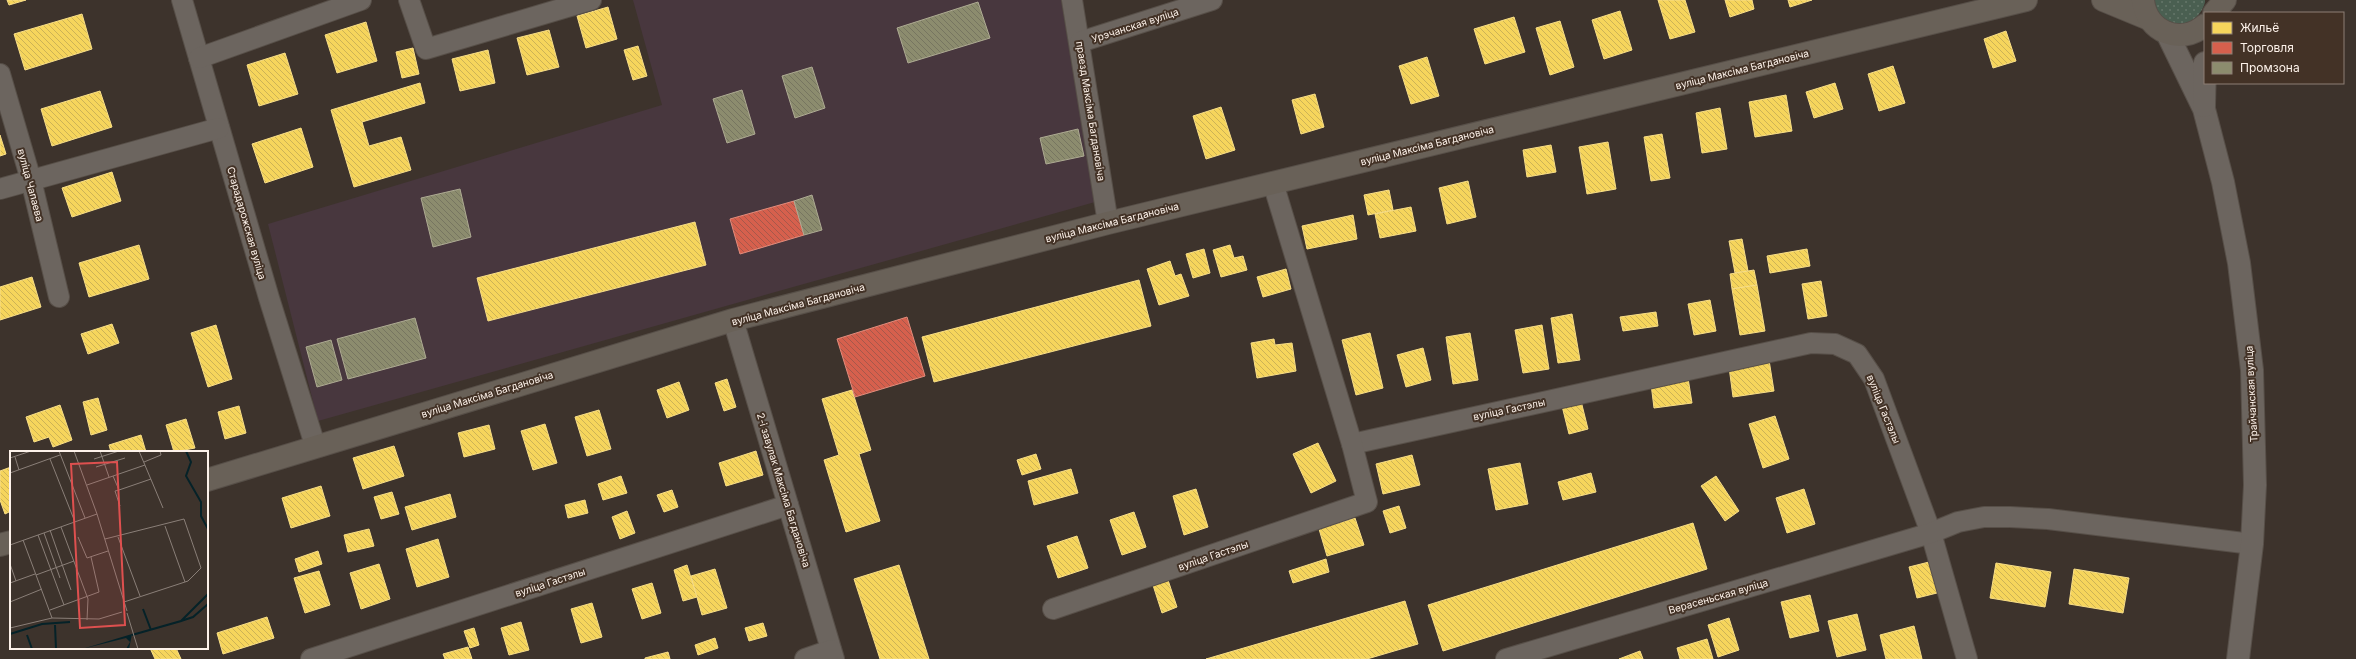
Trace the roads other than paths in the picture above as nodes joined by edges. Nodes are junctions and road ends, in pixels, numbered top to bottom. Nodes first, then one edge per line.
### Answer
1 (182, 0) edge
2 (361, 0) edge
3 (409, 0) edge
4 (591, 0) edge
5 (1072, 0) edge
6 (1212, 0) edge
7 (2026, 0) edge
8 (2103, 0) edge
9 (2216, 0) edge
10 (2225, 0) edge
11 (2146, 10) edge
12 (2214, 12) edge
13 (2215, 12) edge
14 (2204, 26) edge
15 (2167, 33) junction
16 (1080, 42) junction
17 (199, 58) junction
18 (0, 74) edge
19 (2205, 84) edge
20 (2204, 109) junction
21 (219, 128) junction
22 (31, 180) junction
23 (1273, 183) junction
24 (0, 189) edge
25 (1108, 223) junction
26 (59, 297) dead end
27 (733, 320) junction
28 (1352, 444) junction
29 (315, 445) junction
30 (208, 480) edge
31 (788, 505) junction
32 (1931, 533) junction
33 (10, 542) edge
34 (2252, 544) junction
35 (0, 545) edge
36 (1053, 609) dead end
37 (833, 654) edge
38 (311, 659) edge
39 (805, 659) edge
40 (1506, 659) edge
41 (1967, 659) edge
42 (2238, 659) edge

1 - 17 street, Старадарожская вуліца
2 - 17 street
3 - 4 street
5 - 16 street, праезд Максіма Багдановіча
6 - 16 street, Урэчанская вуліца
7 - 23 main road, вуліца Максіма Багдановіча
8 - 11 main road
9 - 12 main road
10 - 13 main road
11 - 15 main road
14 - 15 main road
15 - 20 street, Трайчанская вуліца
16 - 25 street, праезд Максіма Багдановіча
17 - 21 street, Старадарожская вуліца
18 - 22 street, вуліца Чапаева
19 - 20 street, Трайчанская вуліца
20 - 34 street, Трайчанская вуліца
21 - 22 street
21 - 29 street, Старадарожская вуліца
22 - 24 street
22 - 26 street, вуліца Чапаева
23 - 25 main road, вуліца Максіма Багдановіча
23 - 28 street
25 - 27 main road, вуліца Максіма Багдановіча
27 - 29 main road, вуліца Максіма Багдановіча
27 - 31 street, 2-і завулак Максіма Багдановіча
28 - 32 street, вуліца Гастэлы
28 - 36 street, вуліца Гастэлы
29 - 30 main road, вуліца Максіма Багдановіча
31 - 37 street, 2-і завулак Максіма Багдановіча
31 - 38 street, вуліца Гастэлы
32 - 34 street, Верасеньская вуліца
32 - 40 street, Верасеньская вуліца
32 - 41 street, вуліца Гастэлы
33 - 35 main road
34 - 42 street, Трайчанская вуліца
37 - 39 street

